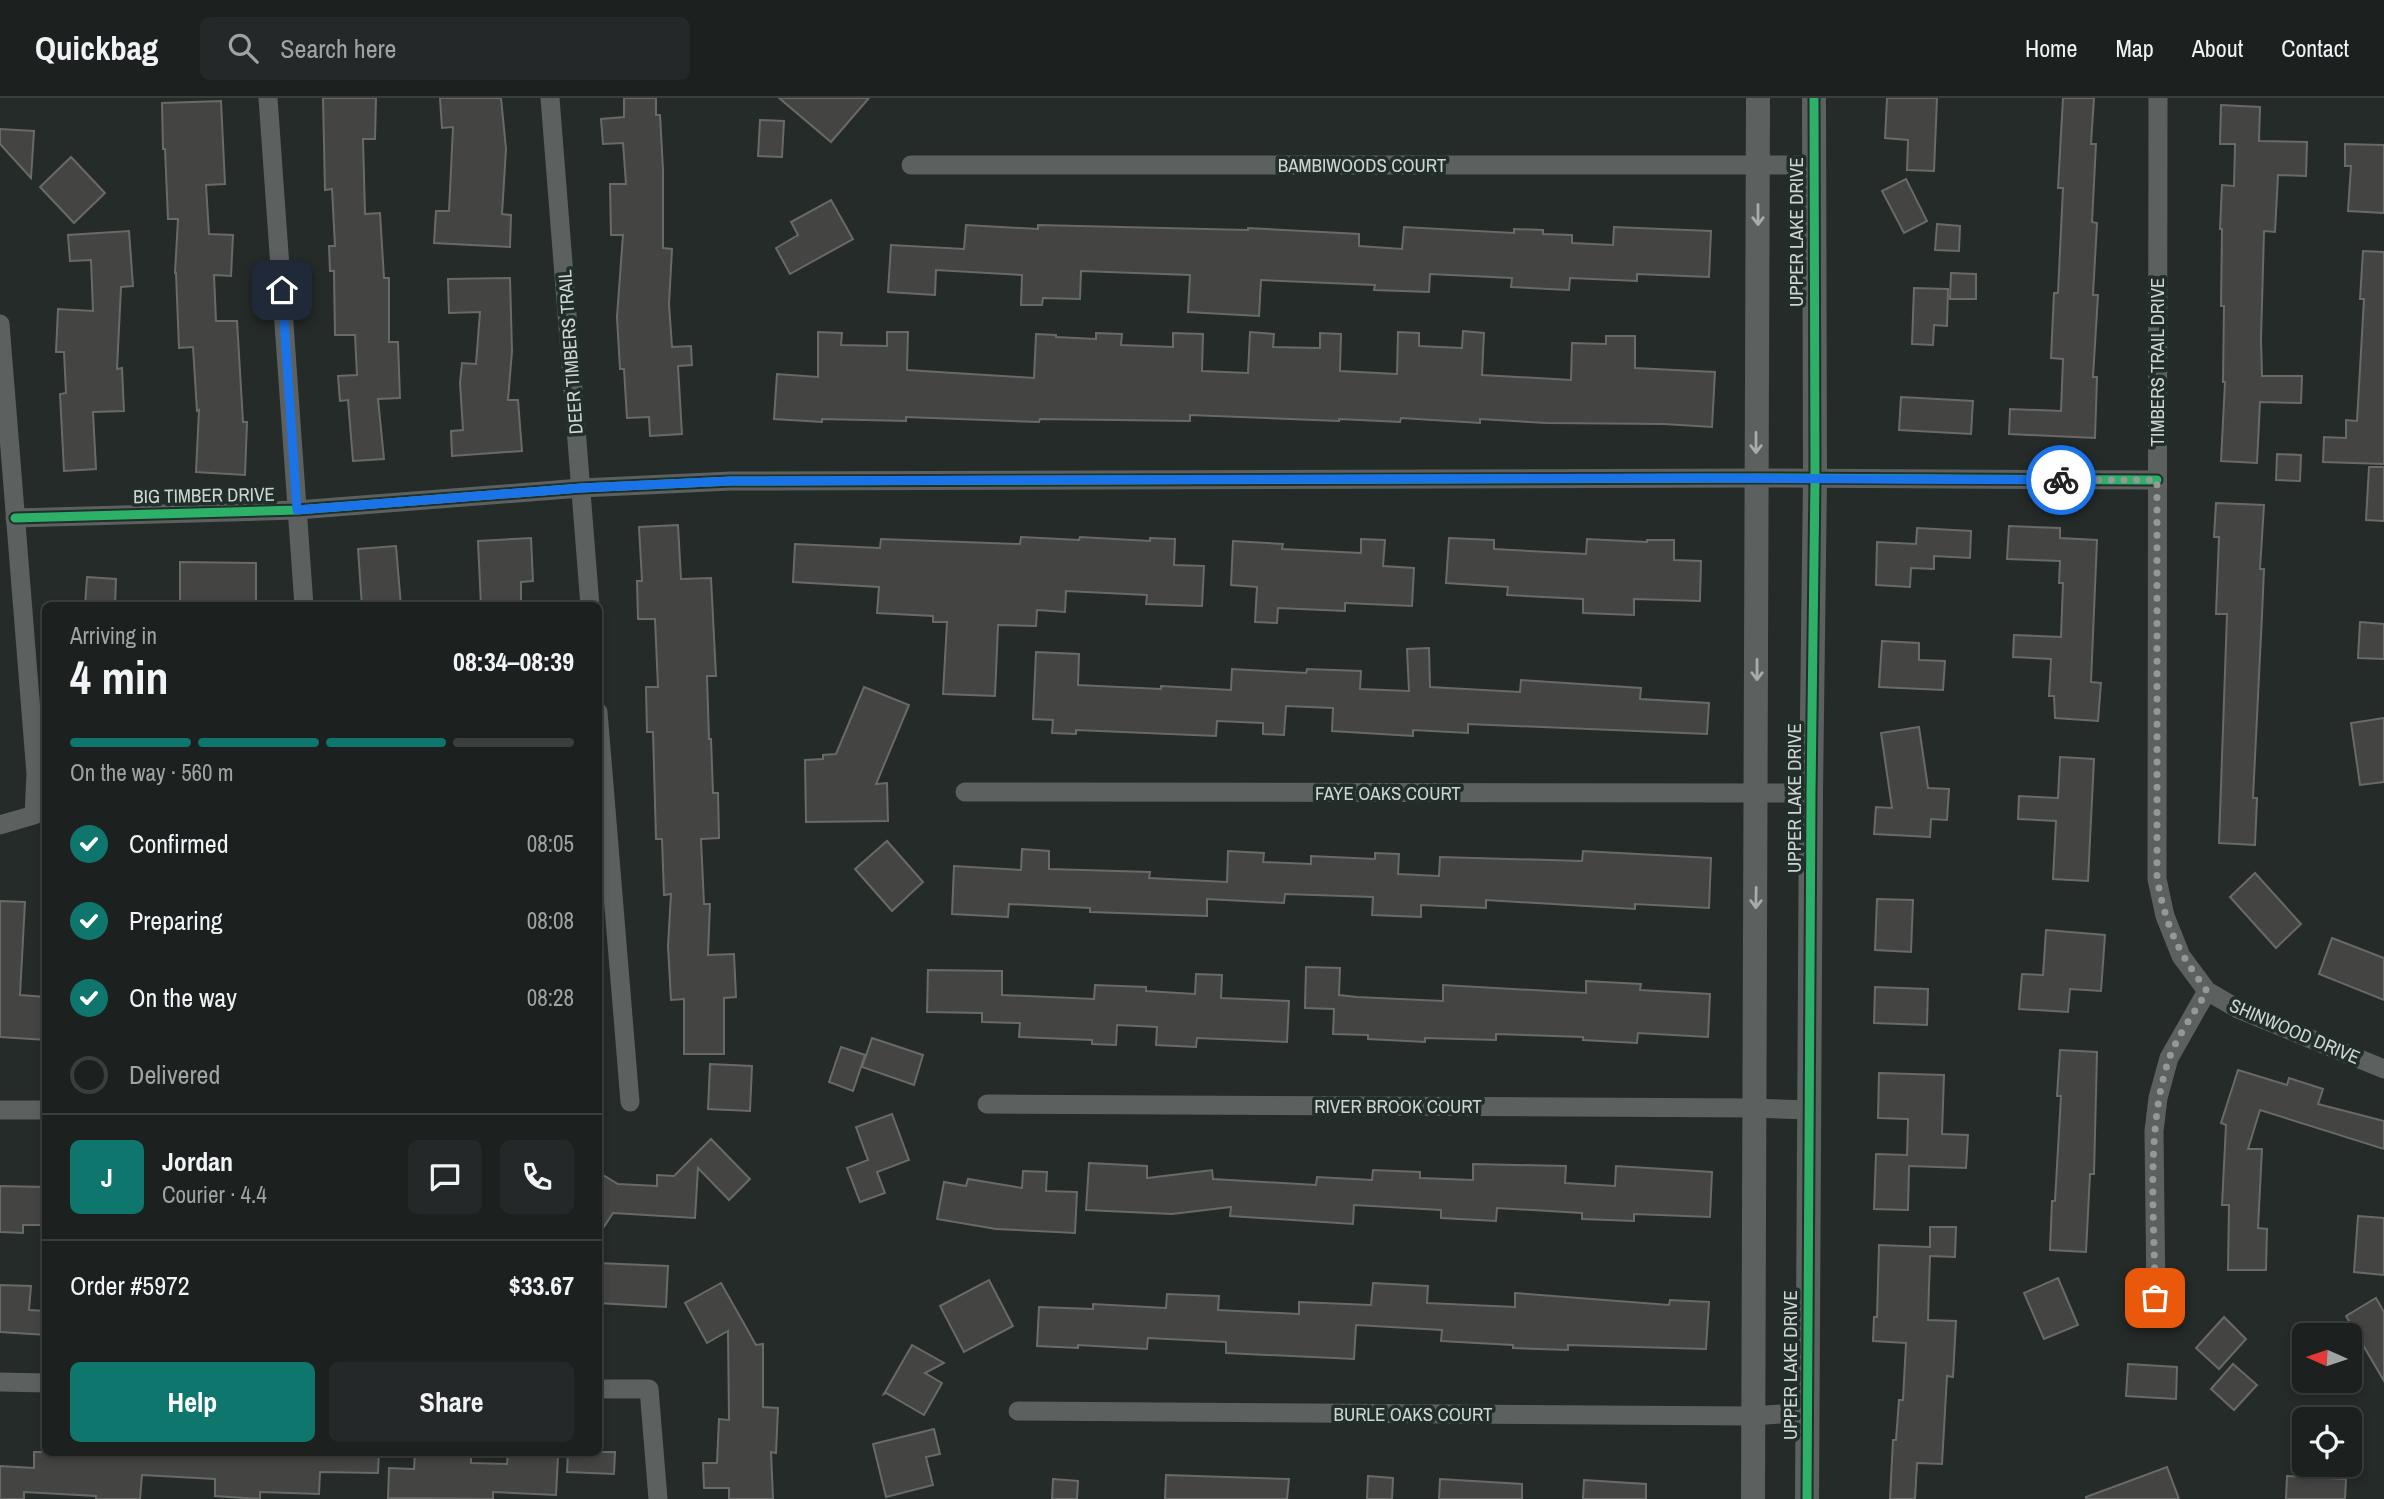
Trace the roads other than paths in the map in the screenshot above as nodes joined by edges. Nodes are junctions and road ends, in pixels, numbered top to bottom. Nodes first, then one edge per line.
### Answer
1 (268, 98) edge
2 (550, 98) edge
3 (1758, 98) edge
4 (1814, 98) edge
5 (2158, 98) edge
6 (911, 164) dead end
7 (1813, 165) junction
8 (1758, 166) junction
9 (0, 324) edge
10 (1756, 478) junction
11 (1815, 479) junction
12 (2157, 480) junction
13 (581, 488) junction
14 (297, 510) junction
15 (15, 518) junction
16 (304, 602) edge
17 (590, 602) edge
18 (602, 761) edge
19 (965, 792) dead end
20 (1757, 793) junction
21 (1811, 793) junction
22 (0, 825) edge
23 (2207, 991) junction
24 (2384, 1069) edge
25 (630, 1102) dead end
26 (987, 1104) dead end
27 (1753, 1108) junction
28 (0, 1110) edge
29 (42, 1110) edge
30 (1809, 1110) junction
31 (2155, 1298) dead end
32 (0, 1382) edge
33 (42, 1382) edge
34 (602, 1389) edge
35 (1018, 1411) dead end
36 (1808, 1412) junction
37 (1753, 1416) junction
38 (658, 1499) edge
39 (1753, 1499) edge
40 (1807, 1499) edge

1 - 14 street
2 - 13 street, DEER TIMBERS TRAIL
3 - 8 street, UPPER LAKE DRIVE
4 - 7 street, UPPER LAKE DRIVE
5 - 12 street, TIMBERS TRAIL DRIVE
6 - 8 street, BAMBIWOODS COURT
7 - 8 street, BAMBIWOODS COURT
7 - 11 street, UPPER LAKE DRIVE
8 -> 10 street, UPPER LAKE DRIVE
9 - 15 street
10 - 11 street, BIG TIMBER DRIVE
10 - 13 street, BIG TIMBER DRIVE
10 -> 20 street, UPPER LAKE DRIVE
11 - 12 street, BIG TIMBER DRIVE
11 - 21 street, UPPER LAKE DRIVE
12 - 23 street, TIMBERS TRAIL DRIVE
13 - 14 street, BIG TIMBER DRIVE
13 - 17 street, DEER TIMBERS TRAIL
14 - 15 street, BIG TIMBER DRIVE
14 - 16 street
15 - 22 street
18 - 25 street
19 - 20 street, FAYE OAKS COURT
20 - 21 street, FAYE OAKS COURT
20 -> 27 street, UPPER LAKE DRIVE
21 - 30 street, UPPER LAKE DRIVE
23 - 24 street, SHINWOOD DRIVE
23 - 31 street
26 - 27 street, RIVER BROOK COURT
27 - 30 street, RIVER BROOK COURT
27 - 37 street, UPPER LAKE DRIVE
28 - 29 street
30 - 36 street, UPPER LAKE DRIVE
32 - 33 street
34 - 38 street
35 - 37 street, BURLE OAKS COURT
36 - 37 street, BURLE OAKS COURT
36 - 40 street, UPPER LAKE DRIVE
37 - 39 street, UPPER LAKE DRIVE

